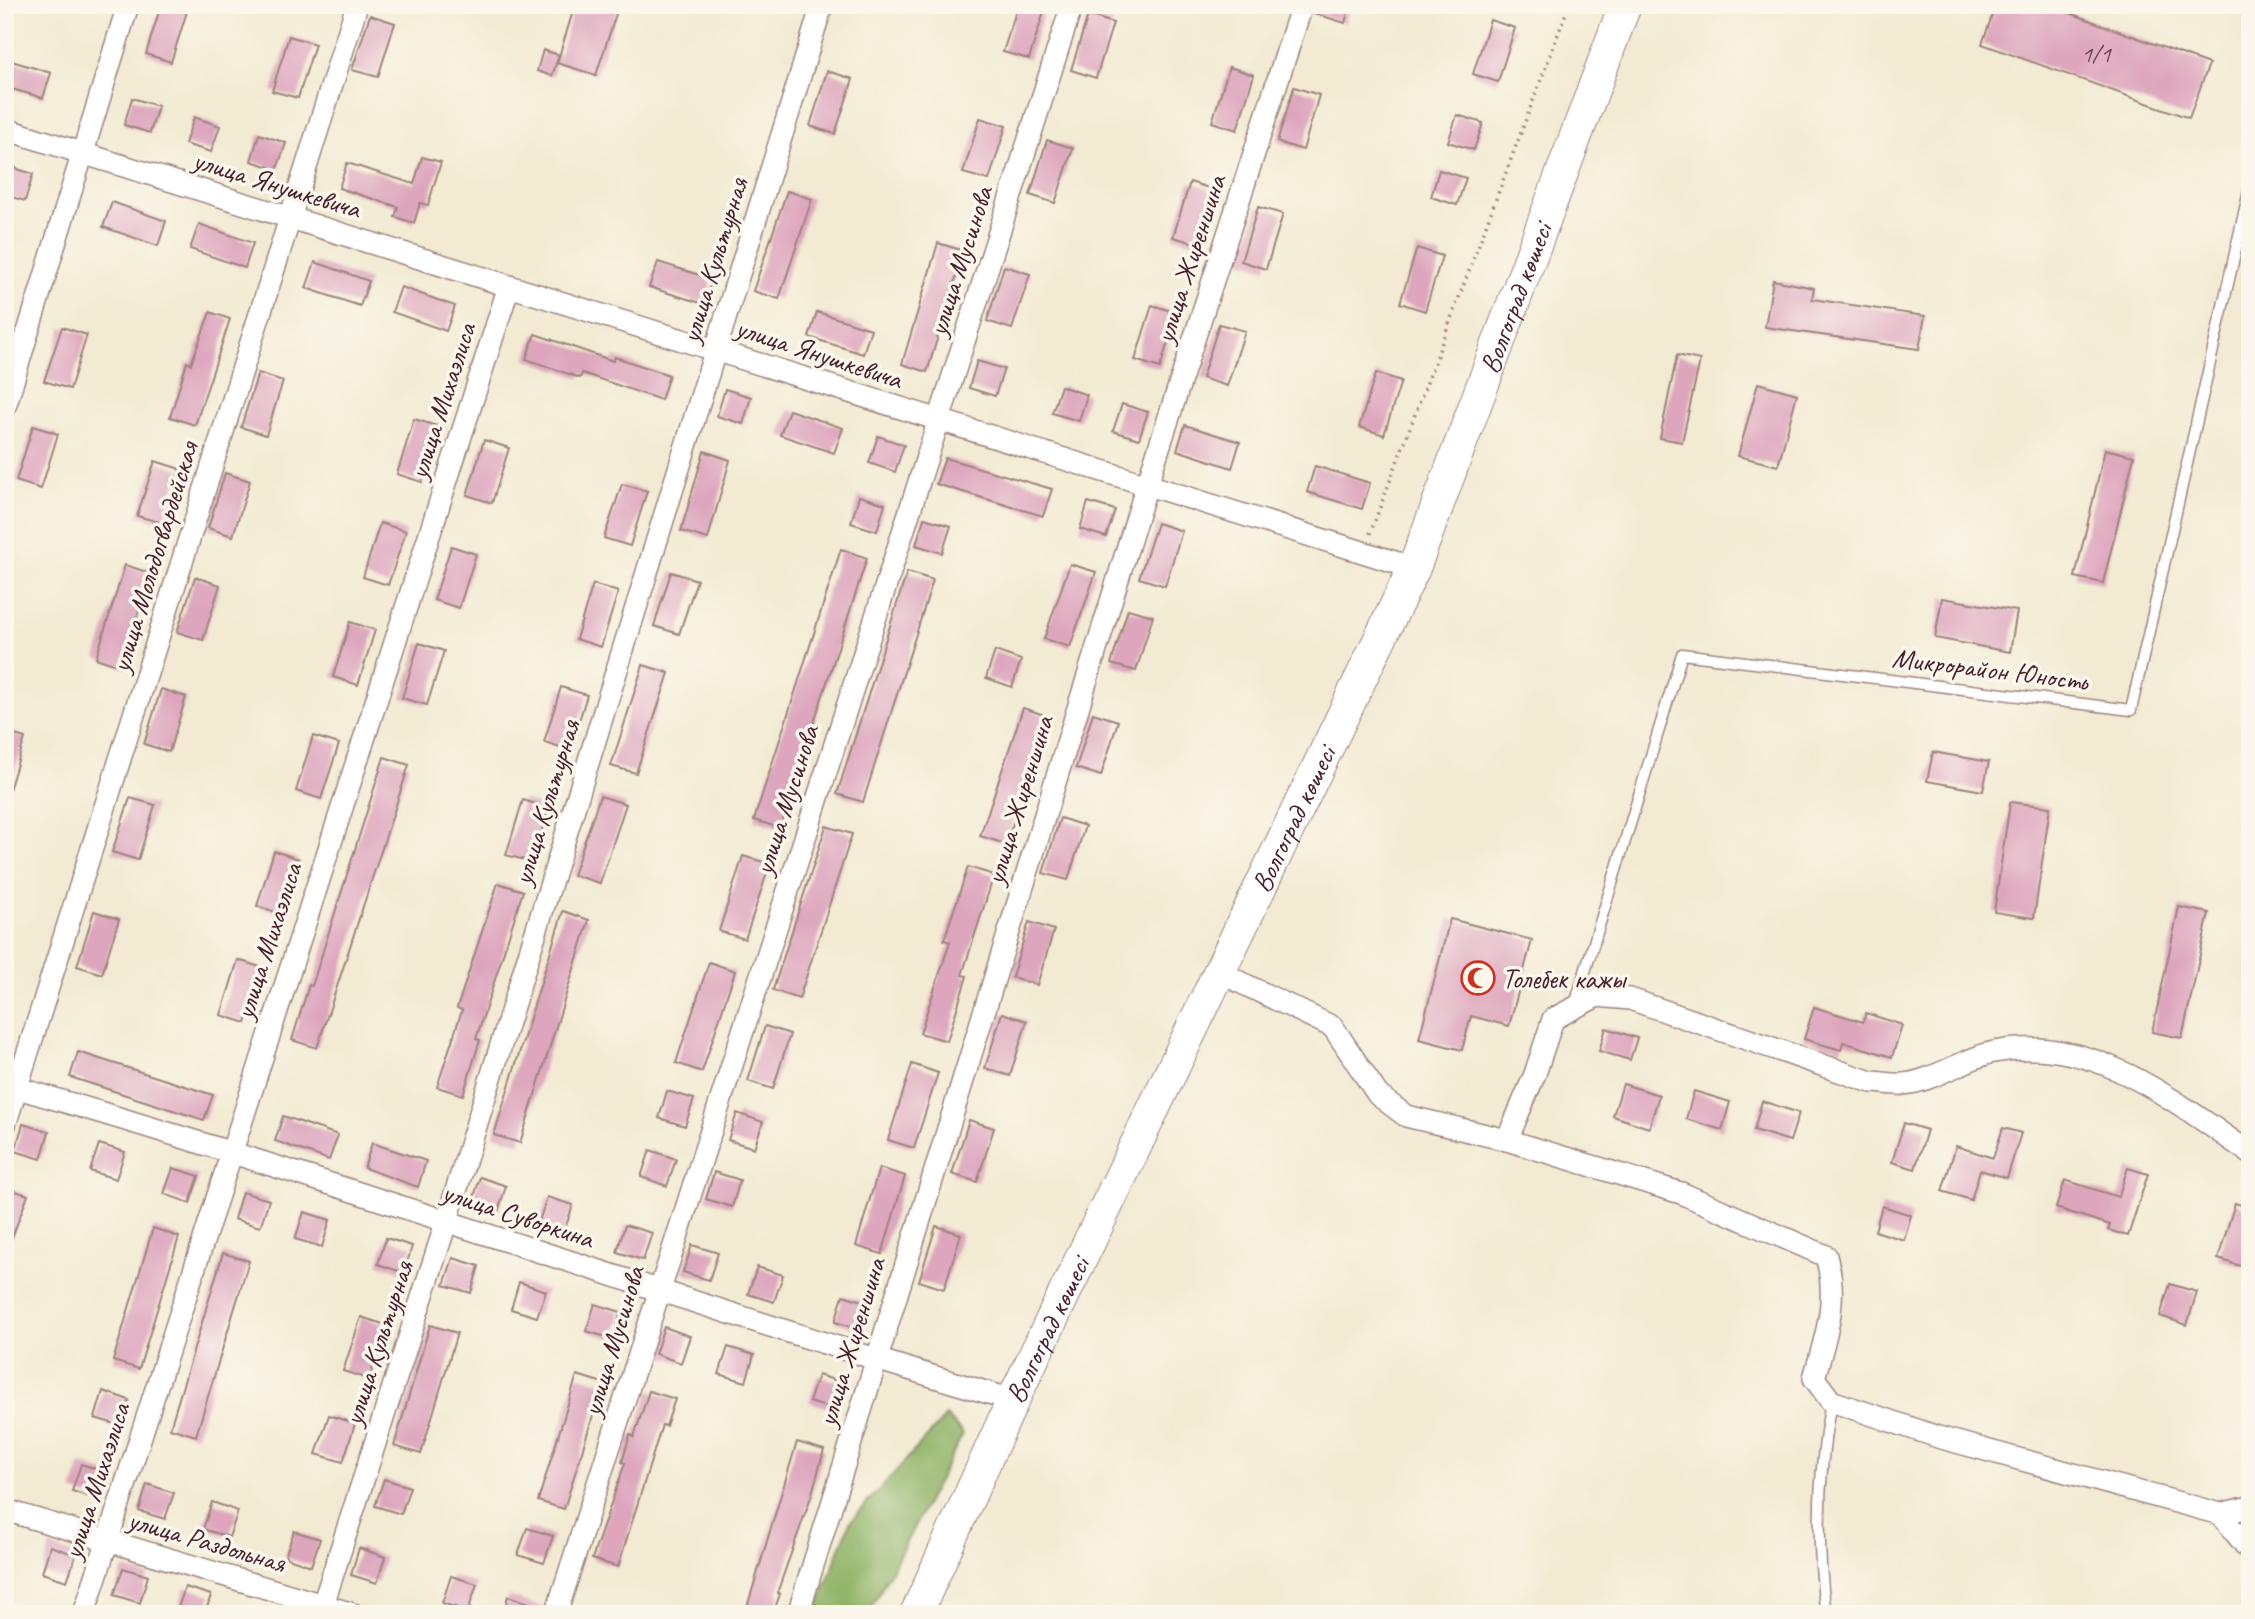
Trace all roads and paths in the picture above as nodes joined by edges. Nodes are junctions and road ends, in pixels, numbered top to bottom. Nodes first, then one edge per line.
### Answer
1 (128, 5) edge
2 (357, 5) edge
3 (822, 5) edge
4 (1072, 5) edge
5 (1302, 5) edge
6 (1569, 5) edge
7 (1625, 5) edge
8 (5, 129) edge
9 (82, 153) junction
10 (2250, 187) edge
11 (288, 217) junction
12 (509, 286) junction
13 (715, 348) junction
14 (5, 407) edge
15 (937, 421) junction
16 (1147, 485) junction
17 (1364, 550) junction
18 (1414, 568) junction
19 (1220, 973) junction
20 (1573, 1011) junction
21 (12, 1086) edge
22 (5, 1125) edge
23 (1507, 1140) junction
24 (229, 1152) junction
25 (2250, 1153) edge
26 (447, 1220) junction
27 (658, 1290) junction
28 (874, 1360) junction
29 (1013, 1400) junction
30 (1831, 1401) junction
31 (2250, 1507) edge
32 (5, 1510) edge
33 (2220, 1514) junction
34 (107, 1541) junction
35 (2250, 1550) edge
36 (322, 1609) edge
37 (84, 1614) edge
38 (353, 1614) edge
39 (556, 1614) edge
40 (798, 1614) edge
41 (916, 1614) edge
42 (1826, 1614) edge

1 - 9 street
2 - 11 street, улица Молодогвардейская
3 - 13 street, улица Культурная
4 - 15 street, улица Мусинова
5 - 16 street, улица Жиреншина
6 - 17 path
7 - 18 main road, Волгоград көшесі
8 - 9 street, улица Янушкевича
9 - 11 street, улица Янушкевича
9 - 14 street
10 - 20 lane, Микрорайон Юность
11 - 12 street, улица Янушкевича
11 - 21 street, улица Молодогвардейская
12 - 13 street, улица Янушкевича
12 - 24 street, улица Михаэлиса
13 - 15 street, улица Янушкевича
13 - 26 street, улица Культурная
15 - 16 street, улица Янушкевича
15 - 27 street, улица Мусинова
16 - 17 street, улица Янушкевича
16 - 28 street, улица Жиреншина
17 - 18 street, улица Янушкевича
18 - 19 main road, Волгоград көшесі
19 - 23 street
19 - 29 main road, Волгоград көшесі
20 - 23 street
20 - 25 street
21 - 22 street, улица Молодогвардейская
21 - 24 street, улица Суворкина
23 - 30 street
24 - 26 street, улица Суворкина
24 - 34 street, улица Михаэлиса
26 - 27 street, улица Суворкина
26 - 36 street, улица Культурная
27 - 28 street, улица Суворкина
27 - 39 street, улица Мусинова
28 - 29 street, улица Суворкина
28 - 40 street, улица Жиреншина
29 - 41 main road, Волгоград көшесі
30 - 33 street
30 - 42 lane
31 - 33 street
32 - 34 street, улица Раздольная
33 - 35 street
34 - 36 street, улица Раздольная
34 - 37 street, улица Михаэлиса
36 - 38 street, улица Раздольная

